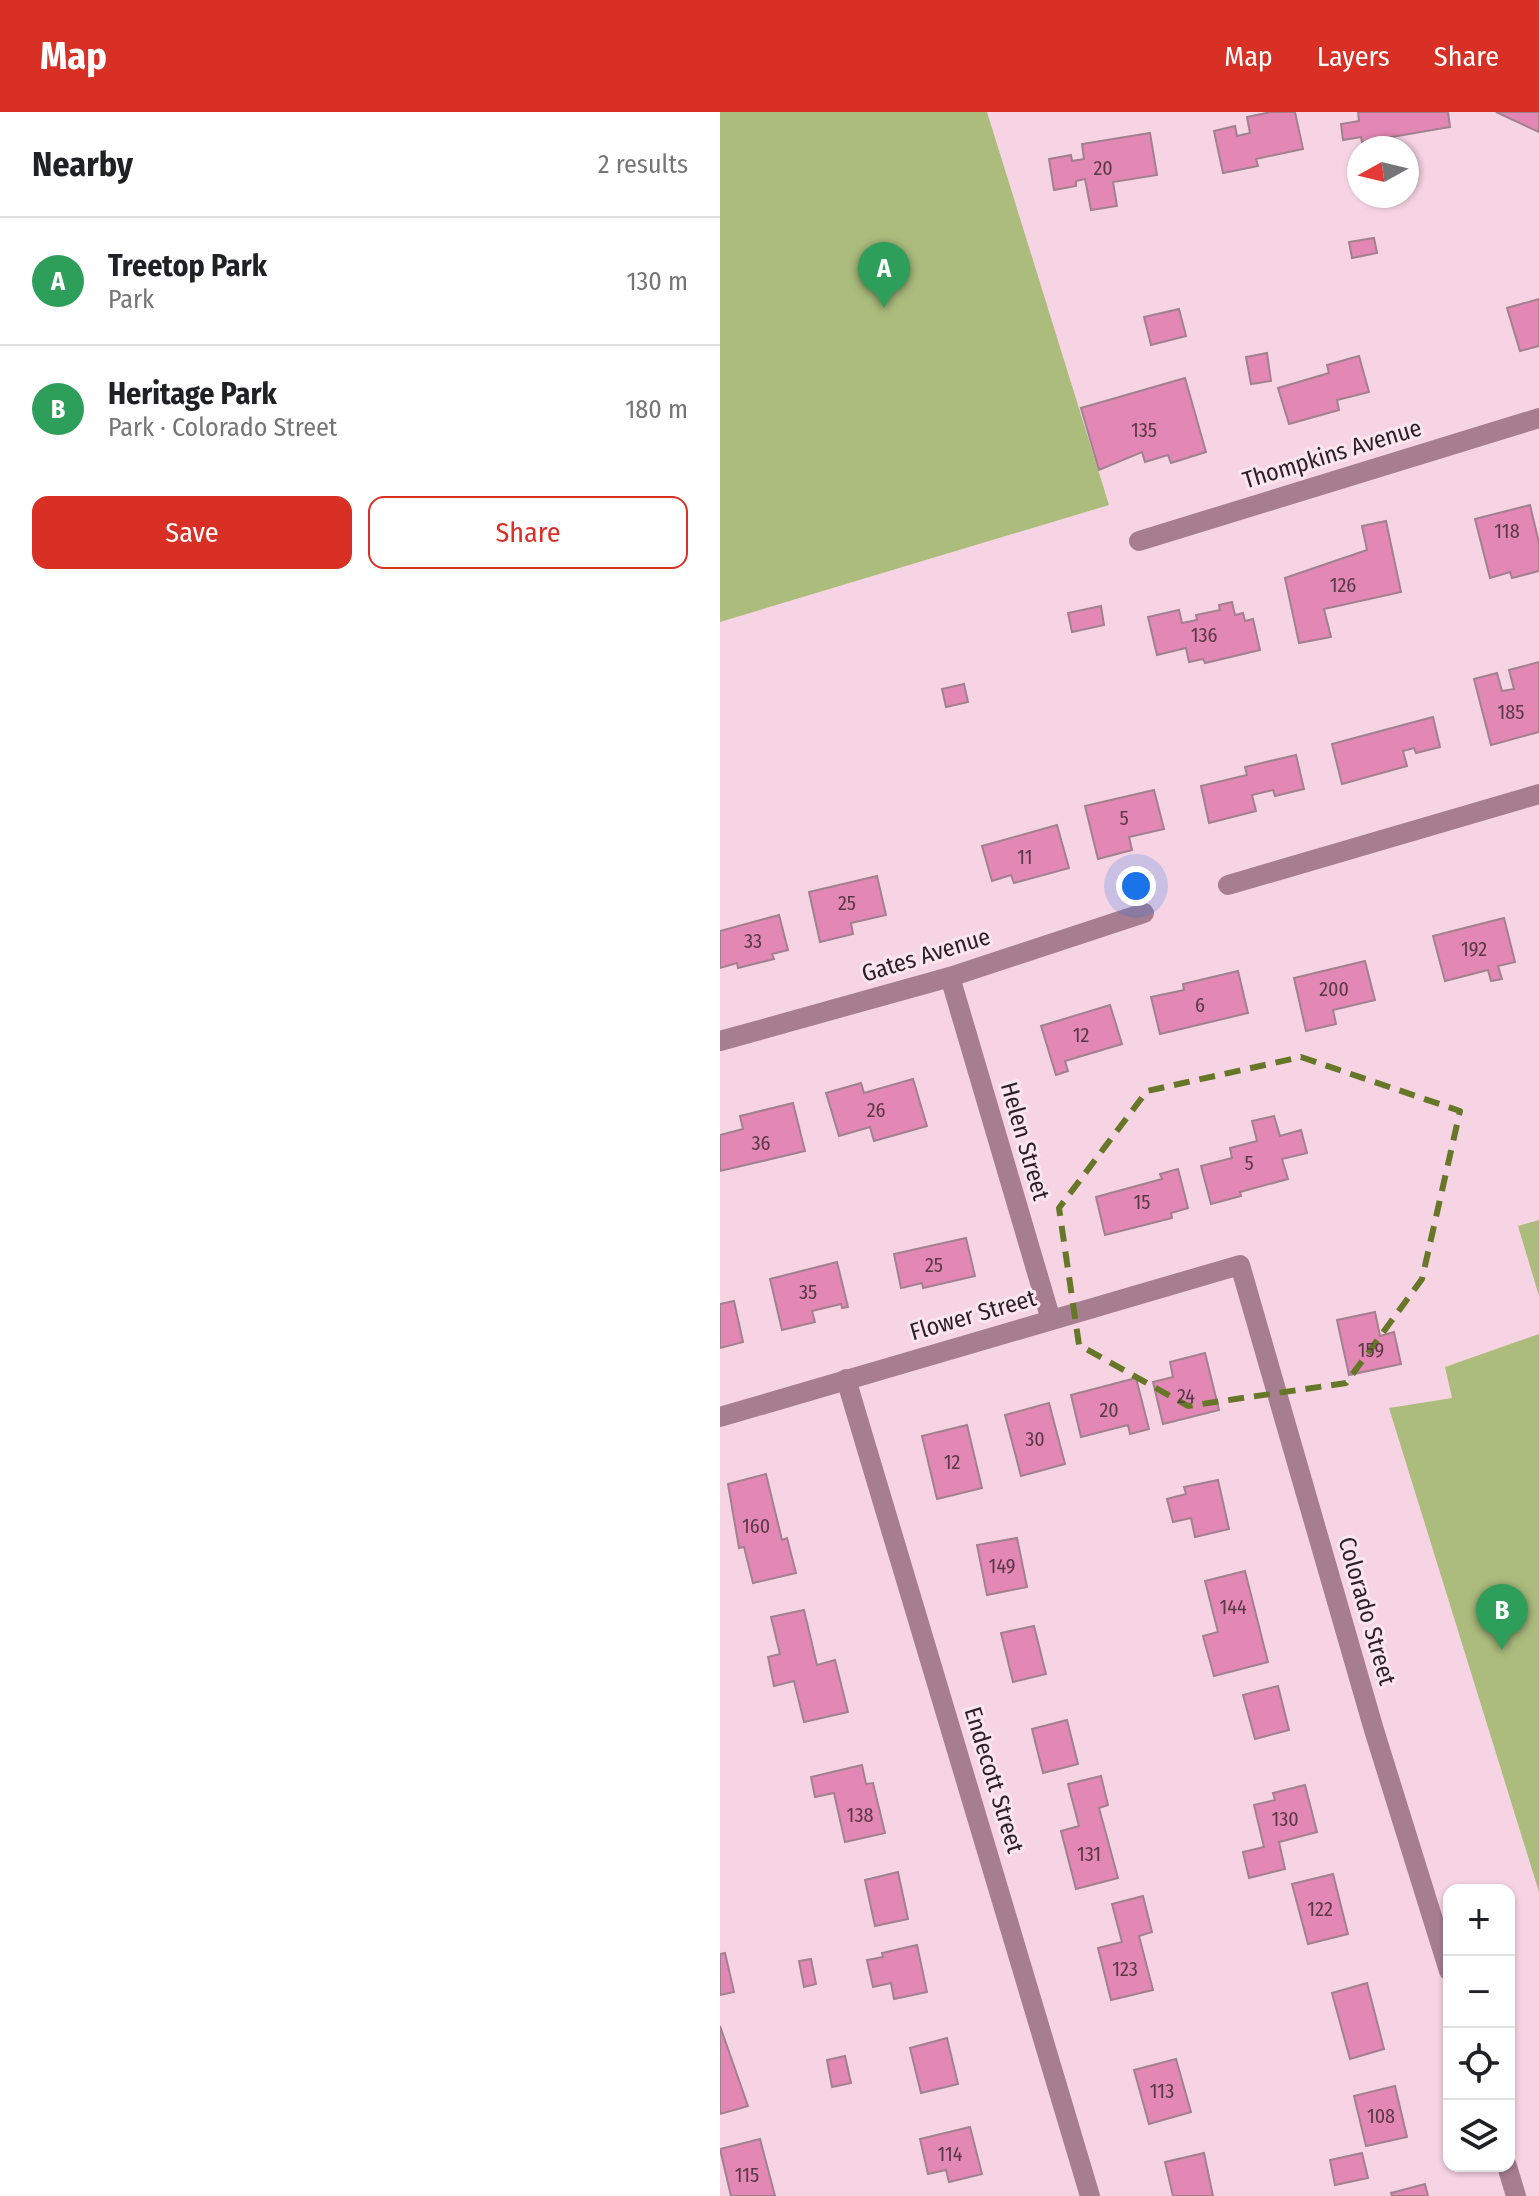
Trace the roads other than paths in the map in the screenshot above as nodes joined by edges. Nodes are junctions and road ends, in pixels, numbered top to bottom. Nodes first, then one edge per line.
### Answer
1 (1539, 418) edge
2 (1139, 541) dead end
3 (1539, 794) edge
4 (1228, 885) dead end
5 (1144, 913) dead end
6 (950, 977) junction
7 (720, 1041) edge
8 (1240, 1265) joint
9 (1051, 1320) junction
10 (846, 1379) junction
11 (720, 1417) edge
12 (1444, 1956) edge
13 (1509, 2172) edge
14 (1090, 2196) edge
15 (1516, 2196) edge

1 - 2 street, Thompkins Avenue
3 - 4 street
5 - 6 street, Gates Avenue
6 - 7 street, Gates Avenue
6 - 9 street, Helen Street
8 - 9 street, Flower Street
8 - 12 street, Colorado Street
9 - 10 street, Flower Street
10 - 11 street, Flower Street
10 - 14 street, Endecott Street
13 - 15 street

